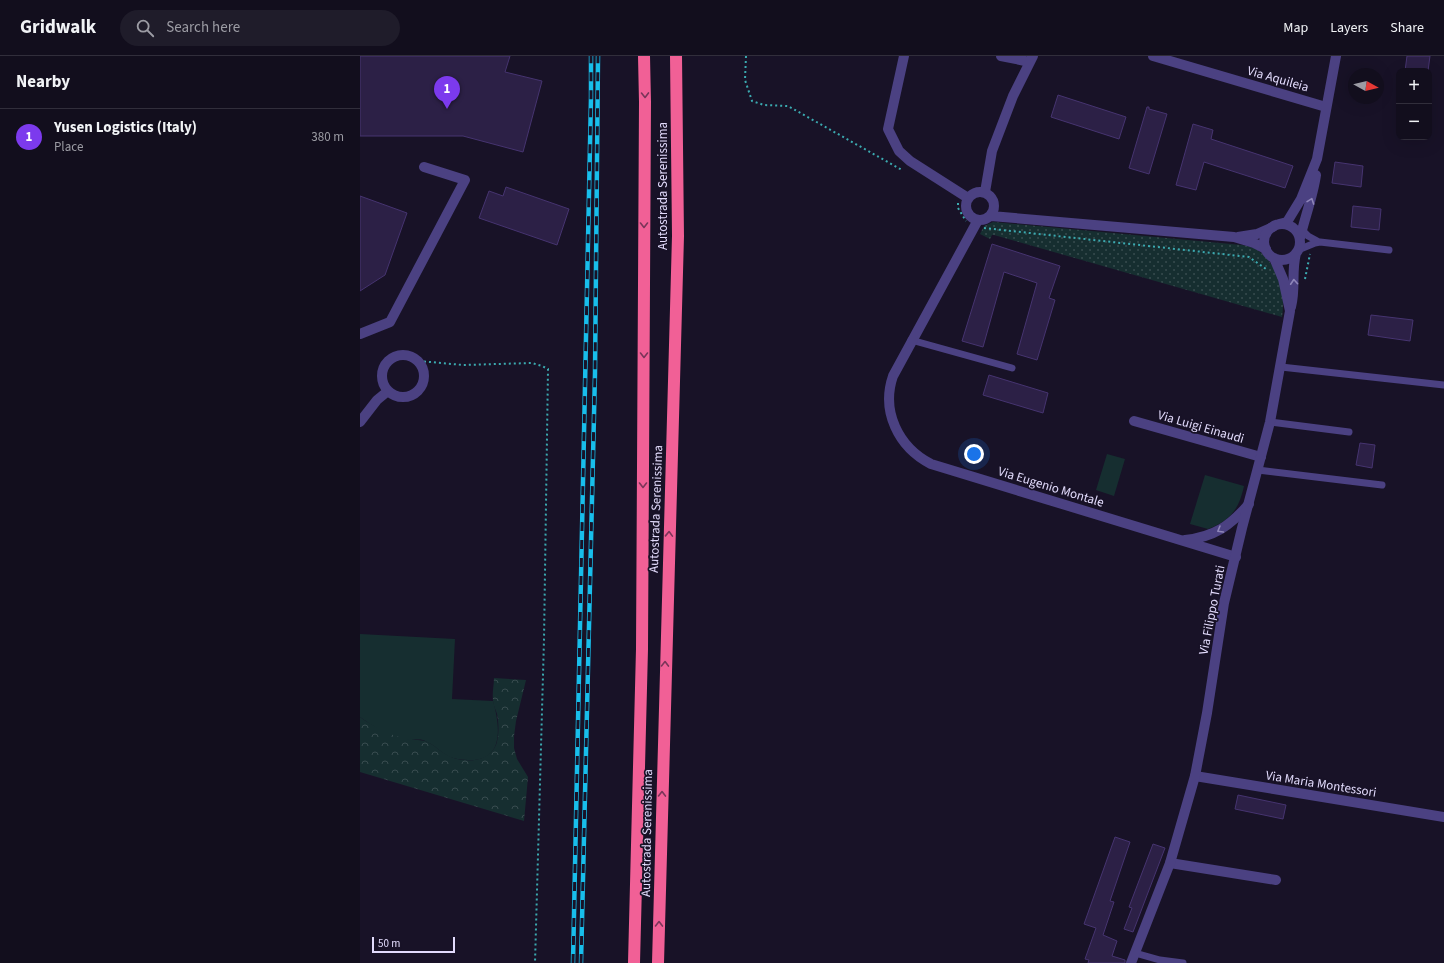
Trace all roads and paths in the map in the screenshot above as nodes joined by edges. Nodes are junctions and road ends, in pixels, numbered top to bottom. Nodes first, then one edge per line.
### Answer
1 (644, 56) edge
2 (676, 56) edge
3 (746, 56) edge
4 (904, 56) edge
5 (1001, 56) edge
6 (1153, 56) edge
7 (1336, 56) edge
8 (1031, 59) edge
9 (1326, 107) junction
10 (1317, 159) junction
11 (424, 167) dead end
12 (904, 170) dead end
13 (985, 192) junction
14 (963, 199) junction
15 (991, 216) junction
16 (976, 223) junction
17 (1276, 226) junction
18 (1301, 234) junction
19 (1234, 237) junction
20 (1320, 242) junction
21 (1266, 250) junction
22 (1389, 250) dead end
23 (1297, 252) junction
24 (1274, 258) junction
25 (1268, 270) dead end
26 (1290, 311) junction
27 (360, 334) edge
28 (911, 340) junction
29 (419, 361) junction
30 (1281, 367) junction
31 (1012, 368) dead end
32 (1444, 385) edge
33 (388, 391) junction
34 (1134, 421) dead end
35 (360, 422) edge
36 (1270, 422) junction
37 (1349, 432) dead end
38 (1261, 457) junction
39 (1258, 470) junction
40 (1382, 486) dead end
41 (1249, 504) junction
42 (1181, 541) junction
43 (1236, 557) junction
44 (1194, 776) junction
45 (1444, 817) edge
46 (1170, 863) junction
47 (1276, 880) dead end
48 (1135, 953) junction
49 (535, 963) edge
50 (634, 963) edge
51 (658, 963) edge
52 (1131, 963) edge
53 (1183, 963) edge

1 -> 50 highway, Autostrada Serenissima
51 -> 2 highway, Autostrada Serenissima
3 - 12 path
4 - 14 street
5 - 8 street
6 - 9 street, Via Aquileia
7 - 9 street
8 - 13 street
9 - 10 street
10 - 17 street
18 -> 10 street
11 - 27 street
13 - 14 street
13 - 15 street
14 - 16 street
14 - 16 path
15 - 16 street
15 - 19 street
16 - 25 path
16 - 28 street, Via Eugenio Montale
17 - 18 street
17 - 19 street
17 - 21 street
18 - 20 lane
18 - 23 street
19 - 21 street, Via Filippo Turati
20 - 22 lane
20 - 23 lane
21 - 24 street, Via Filippo Turati
23 - 24 street
26 -> 23 street
24 - 26 street, Via Filippo Turati
26 - 30 street, Via Filippo Turati
28 - 31 lane
28 - 42 street, Via Eugenio Montale
29 - 33 street
29 - 33 street
29 - 49 path
30 - 32 lane
30 - 36 street, Via Filippo Turati
33 - 35 street
34 - 38 street, Via Luigi Einaudi
36 - 37 lane
36 - 38 street, Via Filippo Turati
38 - 39 street, Via Filippo Turati
39 - 40 lane
39 - 41 street, Via Filippo Turati
41 -> 42 street, Via Eugenio Montale
41 - 43 street, Via Filippo Turati
42 - 43 street, Via Eugenio Montale
43 - 44 street, Via Filippo Turati
44 - 45 street, Via Maria Montessori
44 - 46 street, Via Filippo Turati
46 - 47 street
46 - 48 street, Via Filippo Turati
48 - 52 street, Via Filippo Turati
48 - 53 lane

